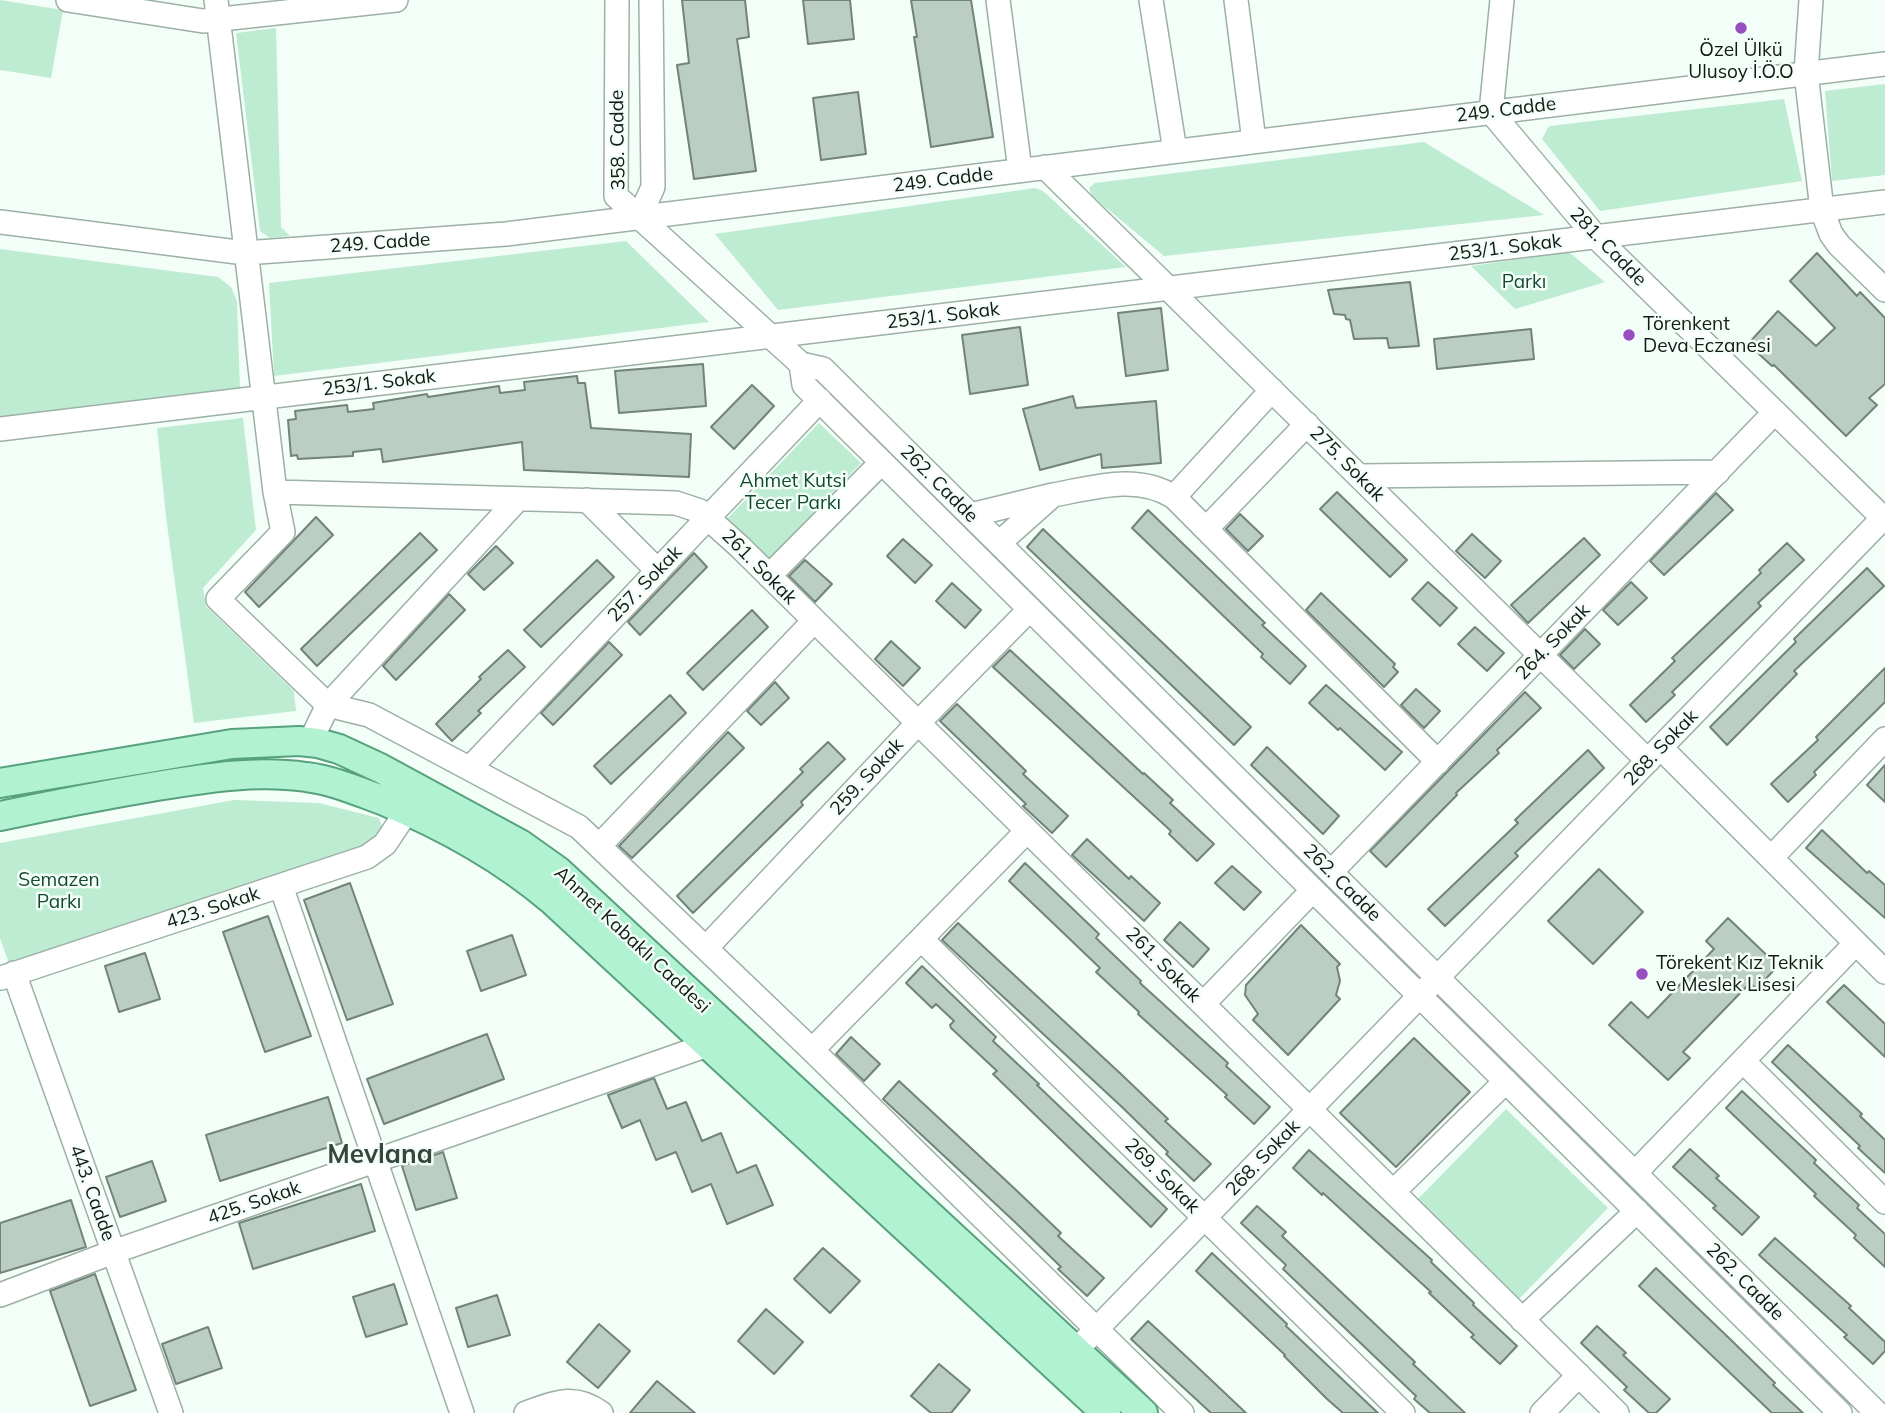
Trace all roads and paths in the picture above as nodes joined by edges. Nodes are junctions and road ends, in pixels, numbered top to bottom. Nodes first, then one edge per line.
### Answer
1 (68, 0) edge
2 (396, 0) edge
3 (617, 0) edge
4 (651, 0) edge
5 (998, 0) edge
6 (1151, 0) edge
7 (1236, 0) edge
8 (1502, 0) edge
9 (1811, 0) edge
10 (321, 4) edge
11 (217, 10) edge
12 (1885, 64) edge
13 (1806, 73) junction
14 (1491, 112) junction
15 (1254, 141) junction
16 (1175, 151) junction
17 (1045, 167) junction
18 (1020, 170) junction
19 (1885, 202) edge
20 (1822, 210) junction
21 (639, 218) junction
22 (0, 222) edge
23 (1595, 237) junction
24 (245, 253) junction
25 (1170, 289) junction
26 (1885, 290) edge
27 (770, 336) junction
28 (801, 364) junction
29 (1272, 390) junction
30 (262, 397) junction
31 (820, 400) junction
32 (1775, 412) junction
33 (1307, 425) junction
34 (0, 429) edge
35 (882, 462) junction
36 (1718, 472) junction
37 (1359, 475) junction
38 (275, 492) junction
39 (1052, 495) junction
40 (1174, 496) junction
41 (517, 499) junction
42 (587, 500) junction
43 (971, 515) junction
44 (709, 517) junction
45 (1884, 518) edge
46 (1206, 529) junction
47 (999, 543) junction
48 (658, 571) junction
49 (769, 576) junction
50 (1030, 609) junction
51 (814, 621) junction
52 (1541, 655) junction
53 (328, 705) junction
54 (918, 723) junction
55 (1885, 740) edge
56 (310, 742) junction
57 (1655, 754) junction
58 (1438, 762) junction
59 (470, 768) junction
60 (305, 776) junction
61 (0, 783) edge
62 (407, 811) junction
63 (0, 816) edge
64 (1027, 831) junction
65 (600, 845) junction
66 (1771, 858) junction
67 (1331, 872) junction
68 (281, 886) junction
69 (1313, 890) junction
70 (921, 939) junction
71 (1856, 943) junction
72 (706, 948) junction
73 (1885, 972) edge
74 (7, 976) edge
75 (1438, 978) junction
76 (1420, 996) junction
77 (1203, 1004) junction
78 (708, 1045) junction
79 (812, 1050) junction
80 (1743, 1061) junction
81 (1506, 1081) junction
82 (1310, 1110) junction
83 (376, 1162) junction
84 (1635, 1173) junction
85 (1393, 1192) junction
86 (1885, 1202) edge
87 (1637, 1211) junction
88 (1205, 1218) junction
89 (113, 1252) junction
90 (0, 1295) edge
91 (1522, 1320) junction
92 (1096, 1330) junction
93 (1076, 1351) junction
94 (1579, 1375) junction
95 (171, 1413) edge
96 (461, 1413) edge
97 (527, 1413) edge
98 (601, 1413) edge
99 (1106, 1413) edge
100 (1143, 1413) edge
101 (1182, 1413) edge
102 (1403, 1413) edge
103 (1542, 1413) edge
104 (1617, 1413) edge
105 (1840, 1413) edge
106 (1877, 1413) edge

1 - 11 street
2 - 10 street
3 - 21 street, 358. Cadde
4 - 21 street, 358. Cadde
5 - 18 street
6 - 16 street
7 - 15 street
8 - 14 street
9 - 13 street
10 - 11 street
11 - 24 street
12 - 13 street, 249. Cadde
13 - 14 street, 249. Cadde
13 - 20 street
14 - 15 street, 249. Cadde
14 - 23 street, 281. Cadde
15 - 16 street, 249. Cadde
16 - 17 street, 249. Cadde
17 - 18 street, 249. Cadde
17 - 25 street, 275. Sokak
18 - 21 street, 249. Cadde
19 - 20 street, 253/1. Sokak
20 - 23 street, 253/1. Sokak
20 - 26 street
21 - 24 street, 249. Cadde
21 - 27 street, 262. Cadde
22 - 24 street, 249. Cadde
23 - 25 street, 253/1. Sokak
23 - 32 street, 281. Cadde
24 - 30 street
25 - 27 street, 253/1. Sokak
25 - 29 street, 275. Sokak
27 - 28 street, 262. Cadde
27 - 30 street, 253/1. Sokak
28 - 31 street, 262. Cadde
28 - 43 street, 262. Cadde
29 - 33 street, 275. Sokak
29 - 40 street
30 - 34 street, 253/1. Sokak
30 - 38 street
31 - 35 street, 262. Cadde
31 - 44 street, 257. Sokak
32 - 36 street, 264. Sokak
32 - 45 street, 281. Cadde
33 - 37 street, 275. Sokak
33 - 46 street
35 - 49 street
35 - 50 street, 262. Cadde
36 - 37 street
36 - 52 street, 264. Sokak
37 - 52 street, 275. Sokak
38 - 41 street
38 - 53 street
39 - 40 street
39 - 43 street
39 - 47 street
40 - 46 street
41 - 42 street
41 - 53 street
42 - 44 street
42 - 48 street
43 - 47 street, 262. Cadde
44 - 48 street, 257. Sokak
44 - 49 street, 261. Sokak
45 - 57 street, 268. Sokak
46 - 58 street
47 - 67 street, 262. Cadde
48 - 59 street, 257. Sokak
49 - 51 street, 261. Sokak
50 - 54 street, 259. Sokak
50 - 69 street, 262. Cadde
51 - 54 street, 261. Sokak
51 - 65 street
52 - 57 street, 275. Sokak
52 - 58 street, 264. Sokak
53 - 56 street
53 - 59 street
54 - 64 street, 261. Sokak
54 - 72 street, 259. Sokak
55 - 66 street
56 - 60 main road
56 - 61 main road, Ahmet Kabaklı Caddesi
56 - 93 main road, Ahmet Kabaklı Caddesi
57 - 66 street, 275. Sokak
57 - 75 street, 268. Sokak
58 - 67 street, 264. Sokak
59 - 65 street
60 - 62 main road, Ahmet Kabaklı Caddesi
60 - 63 main road, Ahmet Kabaklı Caddesi
62 - 68 street, 423. Sokak
62 - 78 main road, Ahmet Kabaklı Caddesi
64 - 70 street
64 - 77 street, 261. Sokak
65 - 72 street
66 - 71 street, 275. Sokak
67 - 75 street, 262. Cadde
68 - 74 street, 423. Sokak
68 - 83 street
69 - 76 street, 262. Cadde
69 - 77 street
70 - 79 street
70 - 88 street, 269. Sokak
71 - 73 street, 275. Sokak
71 - 80 street
72 - 79 street
74 - 89 street, 443. Cadde
75 - 76 street, 268. Sokak
75 - 84 street, 262. Cadde
76 - 81 street, 262. Cadde
76 - 82 street, 268. Sokak
77 - 82 street, 261. Sokak
78 - 83 street, 425. Sokak
78 - 99 main road, Ahmet Kabaklı Caddesi
79 - 92 street
80 - 84 street
80 - 86 street
81 - 85 street
81 - 87 street, 262. Cadde
82 - 85 street, 261. Sokak
82 - 88 street, 268. Sokak
83 - 89 street, 425. Sokak
83 - 96 street
84 - 106 street, 262. Cadde
85 - 91 street, 261. Sokak
87 - 91 street
87 - 105 street, 262. Cadde
88 - 92 street, 268. Sokak
88 - 102 street, 269. Sokak
89 - 90 street, 425. Sokak
89 - 95 street, 443. Cadde
91 - 94 street, 261. Sokak
92 - 93 street, 268. Sokak
92 - 101 street
93 - 100 main road, Ahmet Kabaklı Caddesi
94 - 103 street
94 - 104 street, 261. Sokak
97 - 98 street

